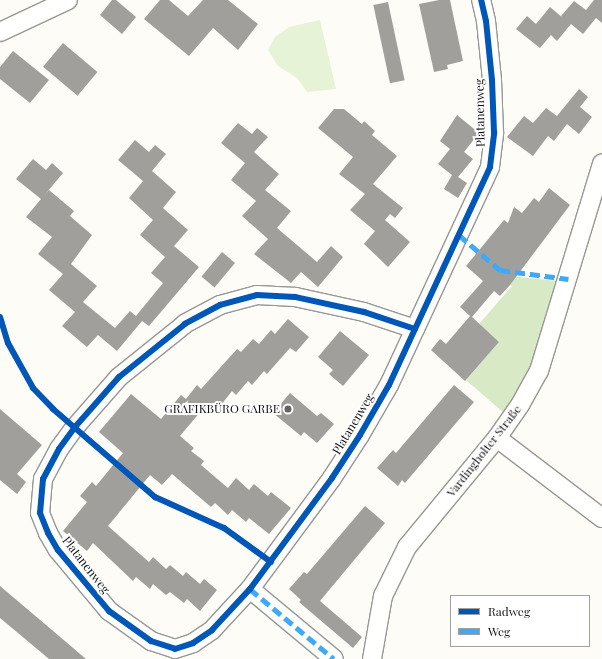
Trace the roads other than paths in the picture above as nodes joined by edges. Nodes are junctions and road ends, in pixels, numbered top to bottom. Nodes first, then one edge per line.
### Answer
1 (68, 0) edge
2 (481, 0) edge
3 (0, 32) edge
4 (602, 163) edge
5 (415, 329) junction
6 (497, 438) junction
7 (602, 518) edge
8 (250, 589) junction
9 (173, 654) edge
10 (334, 659) edge
11 (372, 659) edge

1 - 3 street
2 - 5 street, Platanenweg
4 - 6 street, Vardingholter Straße
5 - 8 street, Platanenweg
5 - 9 street, Platanenweg
6 - 7 street
6 - 11 street, Vardingholter Straße
8 - 9 street, Platanenweg
8 - 10 street

